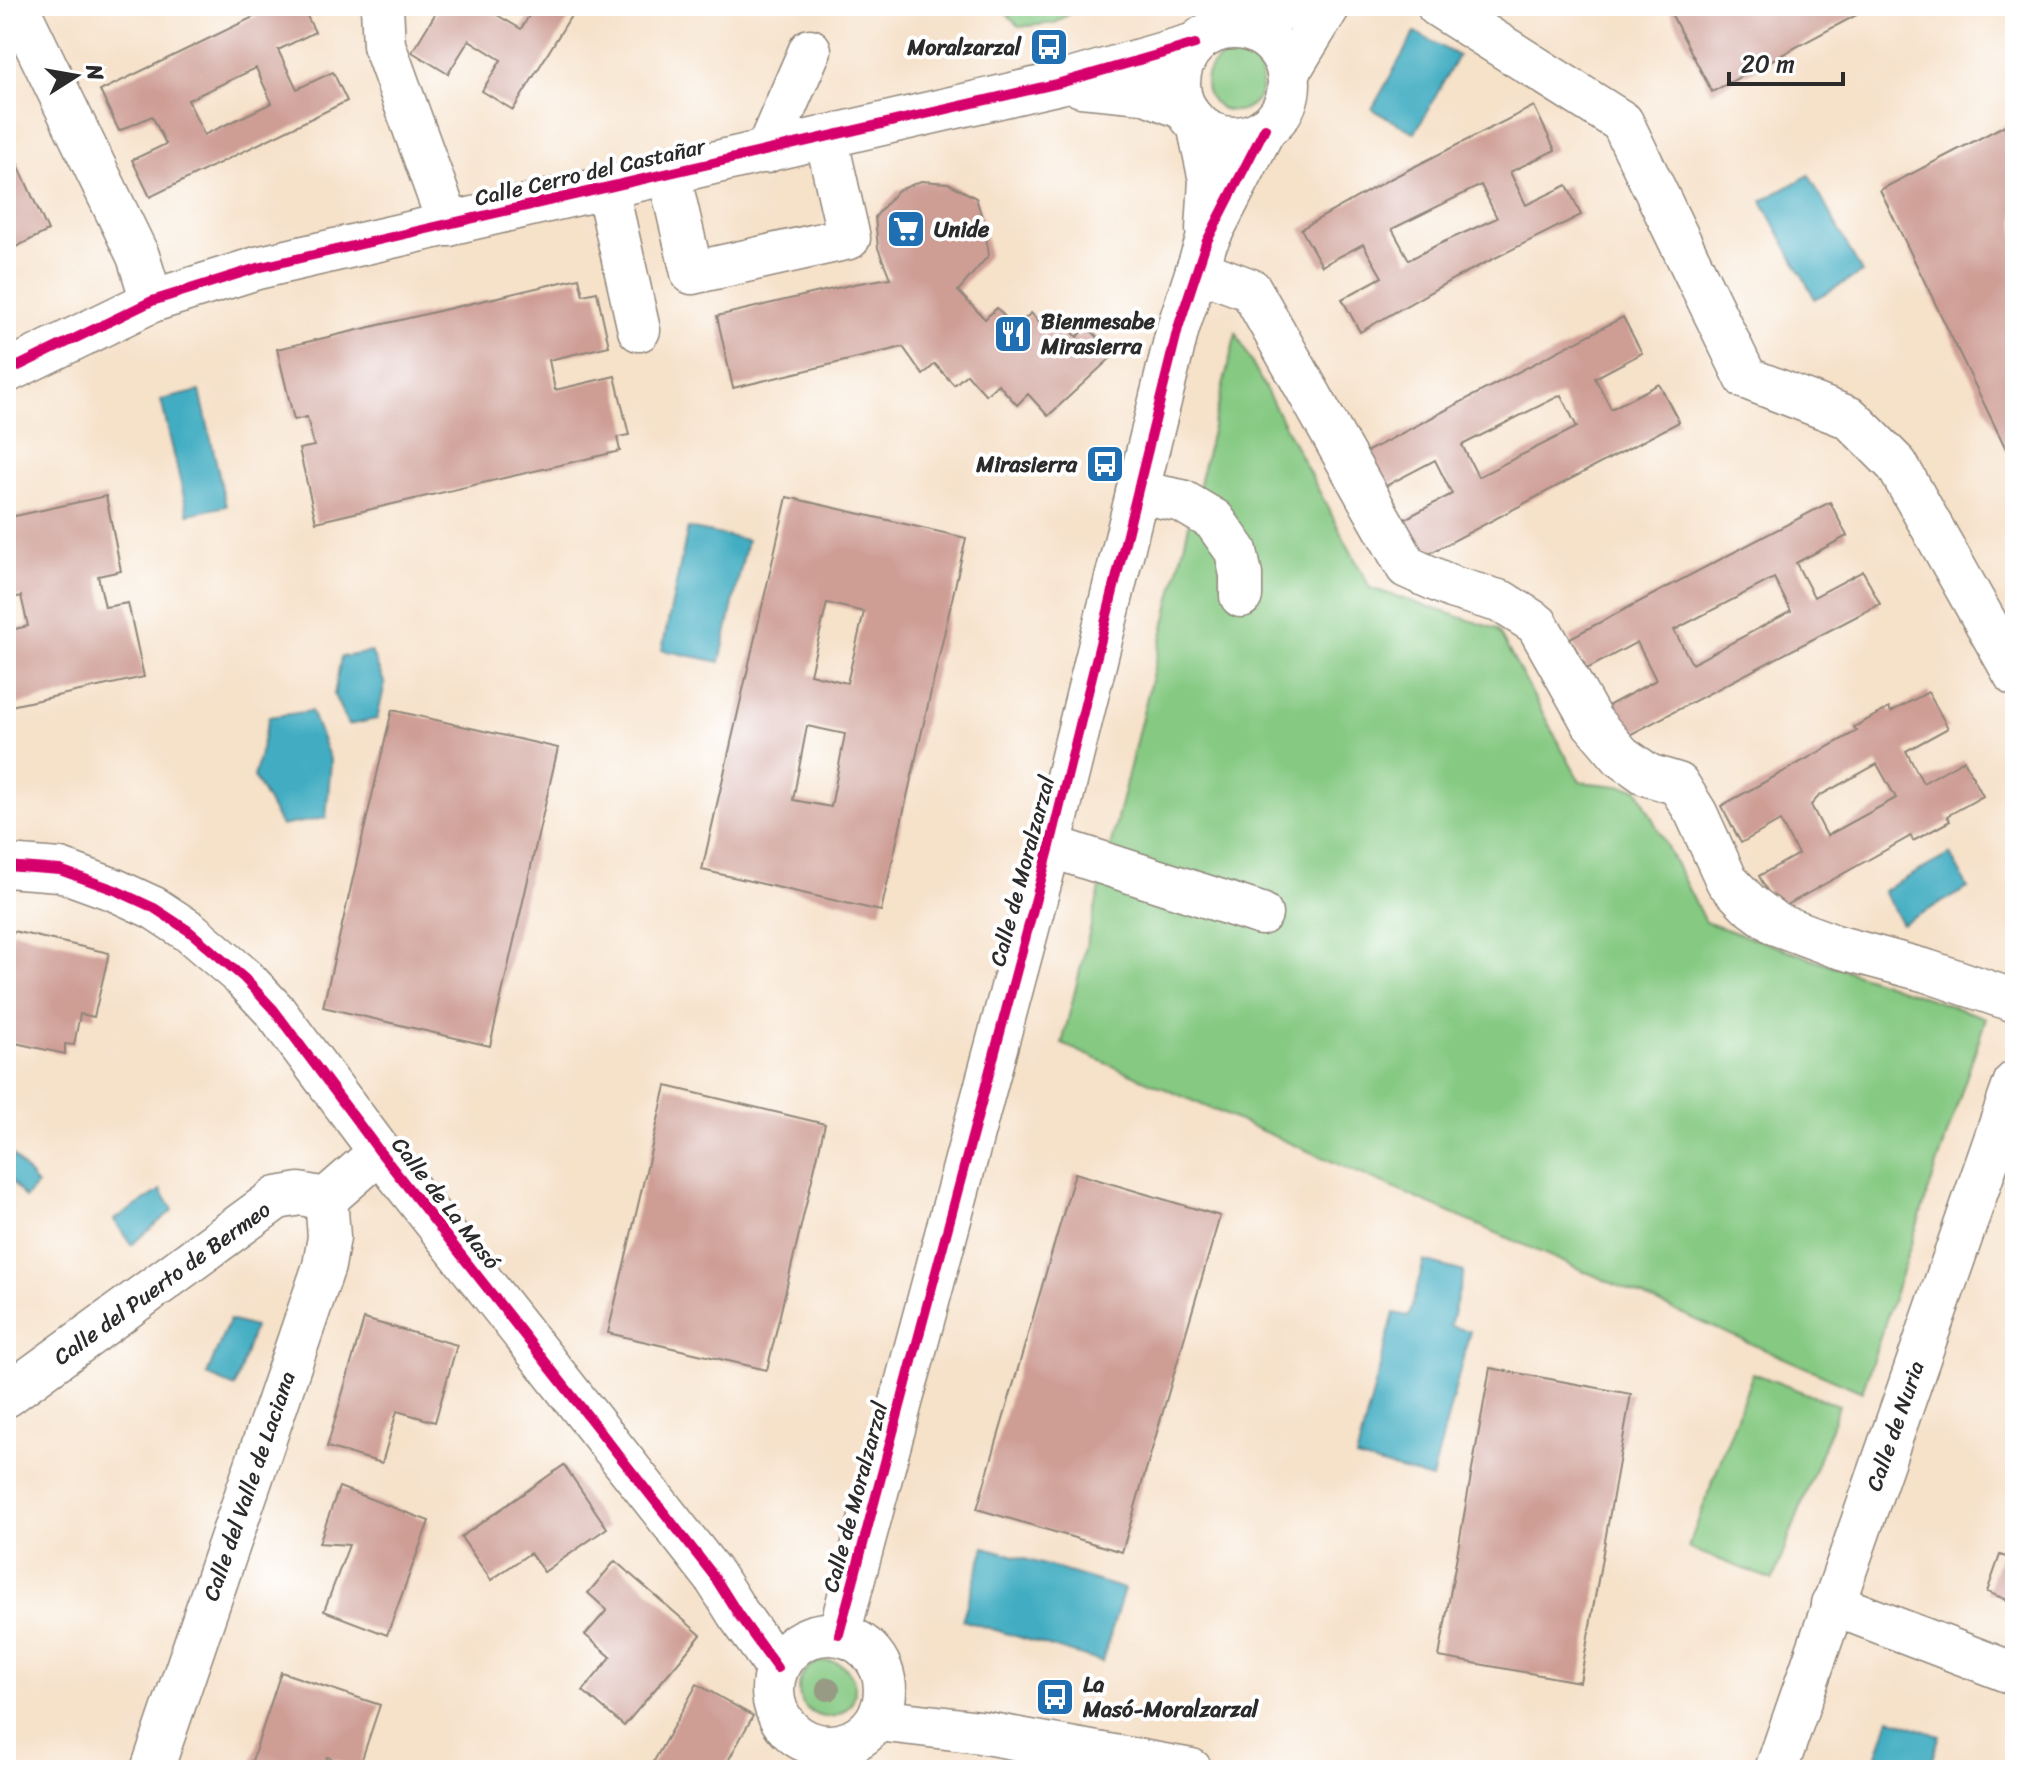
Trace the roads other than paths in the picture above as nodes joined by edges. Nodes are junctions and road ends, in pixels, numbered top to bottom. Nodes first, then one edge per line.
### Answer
1 (17, 6) edge
2 (382, 6) edge
3 (1289, 6) edge
4 (1329, 6) edge
5 (1438, 6) edge
6 (1224, 27) edge
7 (810, 50) dead end
8 (1288, 73) junction
9 (1060, 83) junction
10 (1192, 117) junction
11 (1265, 128) junction
12 (826, 137) junction
13 (766, 152) junction
14 (669, 174) junction
15 (607, 188) junction
16 (449, 225) junction
17 (1201, 257) junction
18 (152, 301) junction
19 (639, 330) dead end
20 (6, 372) edge
21 (1137, 492) junction
22 (1241, 596) dead end
23 (2015, 675) edge
24 (1050, 846) junction
25 (6, 866) edge
26 (1261, 914) dead end
27 (2015, 1001) edge
28 (2015, 1082) edge
29 (380, 1152) junction
30 (1998, 1182) edge
31 (326, 1199) junction
32 (6, 1396) edge
33 (1832, 1604) junction
34 (806, 1647) junction
35 (2015, 1674) edge
36 (882, 1706) junction
37 (804, 1757) edge
38 (152, 1770) edge
39 (1191, 1770) edge
40 (1776, 1770) edge

1 - 18 street
2 - 16 street
3 - 6 street, Calle Cerro del Castañar
4 - 8 street
5 - 23 street
6 - 8 street
6 - 9 street, Calle Cerro del Castañar
6 - 10 street
7 - 13 street
8 - 11 street
9 - 10 street, Calle Cerro del Castañar
9 - 12 street, Calle Cerro del Castañar
10 - 11 street, Calle Cerro del Castañar
10 - 17 street
11 - 17 street, Calle de Moralzarzal
12 - 13 street, Calle Cerro del Castañar
12 - 14 street
13 - 14 street, Calle Cerro del Castañar
14 - 15 street, Calle Cerro del Castañar
15 - 16 street, Calle Cerro del Castañar
15 - 19 street
16 - 18 street, Calle Cerro del Castañar
17 - 21 street, Calle de Moralzarzal
17 - 27 street
18 - 20 street, Calle Cerro del Castañar
21 - 22 street
21 - 24 street, Calle de Moralzarzal
24 - 26 street, Calle de Moralzarzal
24 - 34 street, Calle de Moralzarzal
25 - 29 street, Calle de La Masó
28 - 30 street, Calle de Nuria
29 - 31 street
29 - 34 street, Calle de La Masó
30 - 33 street, Calle de Nuria
31 - 32 street, Calle del Puerto de Bermeo
31 - 38 street, Calle del Valle de Laciana
33 - 35 street
33 - 40 street, Calle de Nuria
34 - 36 street
34 - 37 street
36 - 37 street
36 - 39 street

